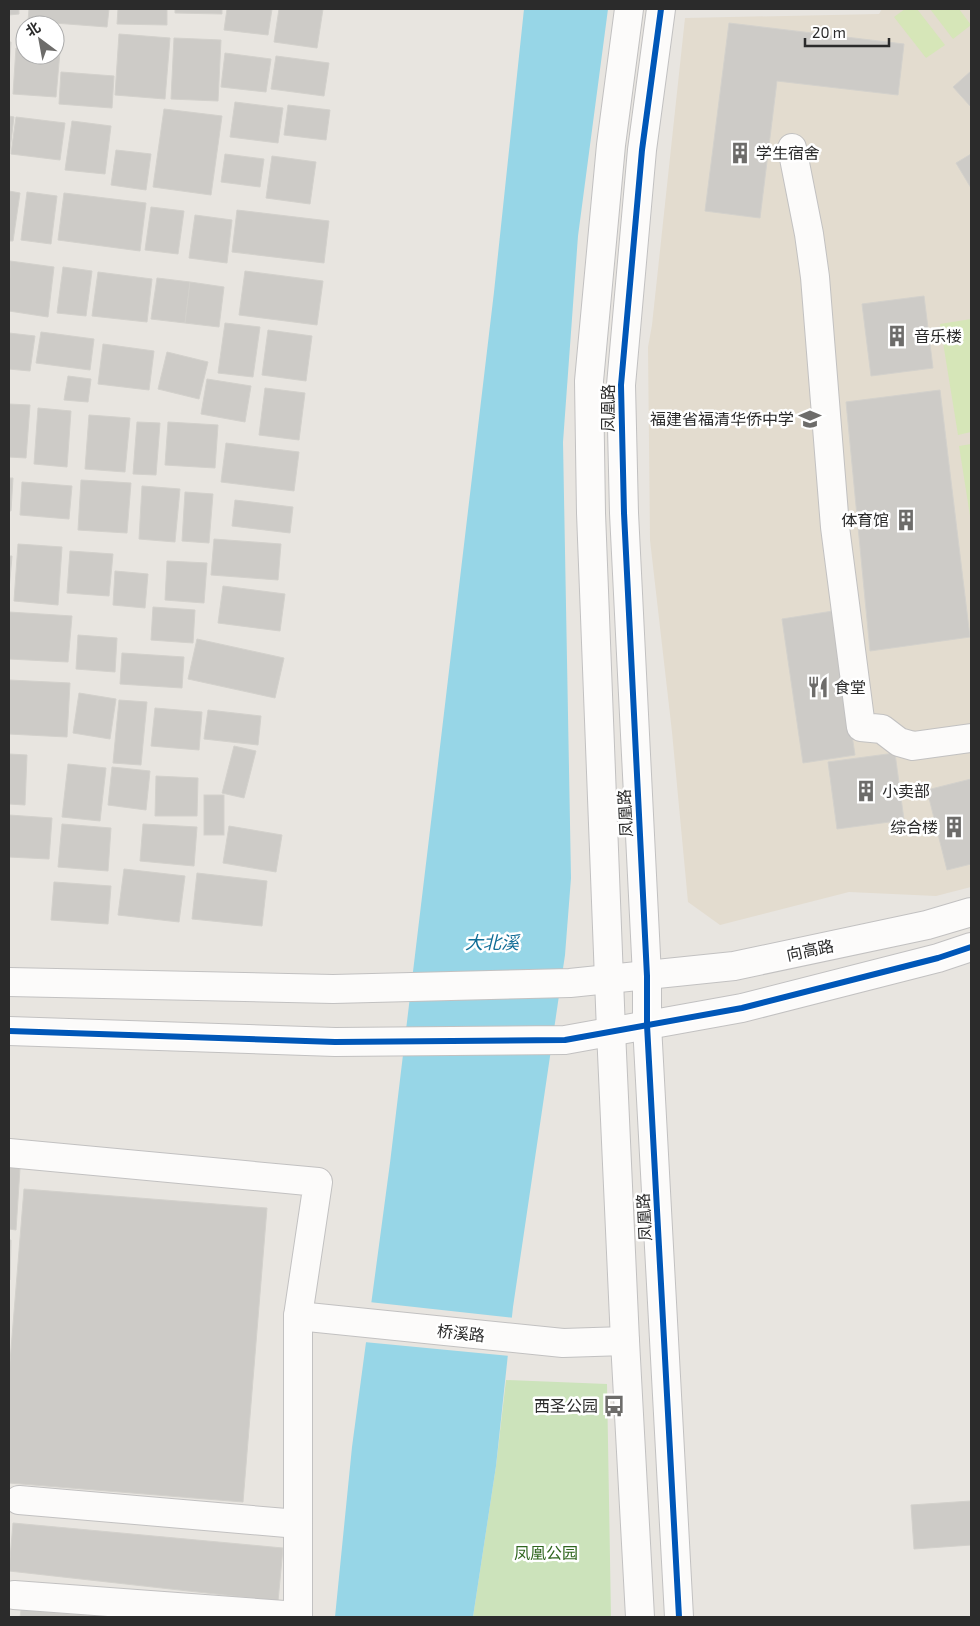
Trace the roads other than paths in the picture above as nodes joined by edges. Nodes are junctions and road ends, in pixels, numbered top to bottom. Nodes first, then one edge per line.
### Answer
1 (629, 9) edge
2 (661, 9) edge
3 (792, 148) dead end
4 (971, 738) edge
5 (971, 912) edge
6 (971, 947) edge
7 (647, 976) junction
8 (610, 979) junction
9 (10, 982) edge
10 (648, 1025) junction
11 (9, 1031) edge
12 (611, 1031) junction
13 (9, 1153) edge
14 (306, 1317) junction
15 (625, 1341) junction
16 (19, 1500) dead end
17 (298, 1524) junction
18 (14, 1595) dead end
19 (298, 1616) edge
20 (640, 1617) edge
21 (679, 1617) edge

1 - 8 street, 凤凰路
2 - 7 street, 凤凰路
3 - 4 street
5 - 7 street, 向高路
6 - 10 street
7 - 8 street, 向高路
7 - 10 street, 凤凰路
8 - 9 street, 向高路
8 - 12 street, 凤凰路
10 - 12 street
10 - 21 street, 凤凰路
11 - 12 street
12 - 15 street, 凤凰路
13 - 14 street
14 - 15 street, 桥溪路
14 - 17 street
15 - 20 street, 凤凰路
16 - 17 street
17 - 19 street
18 - 19 street

